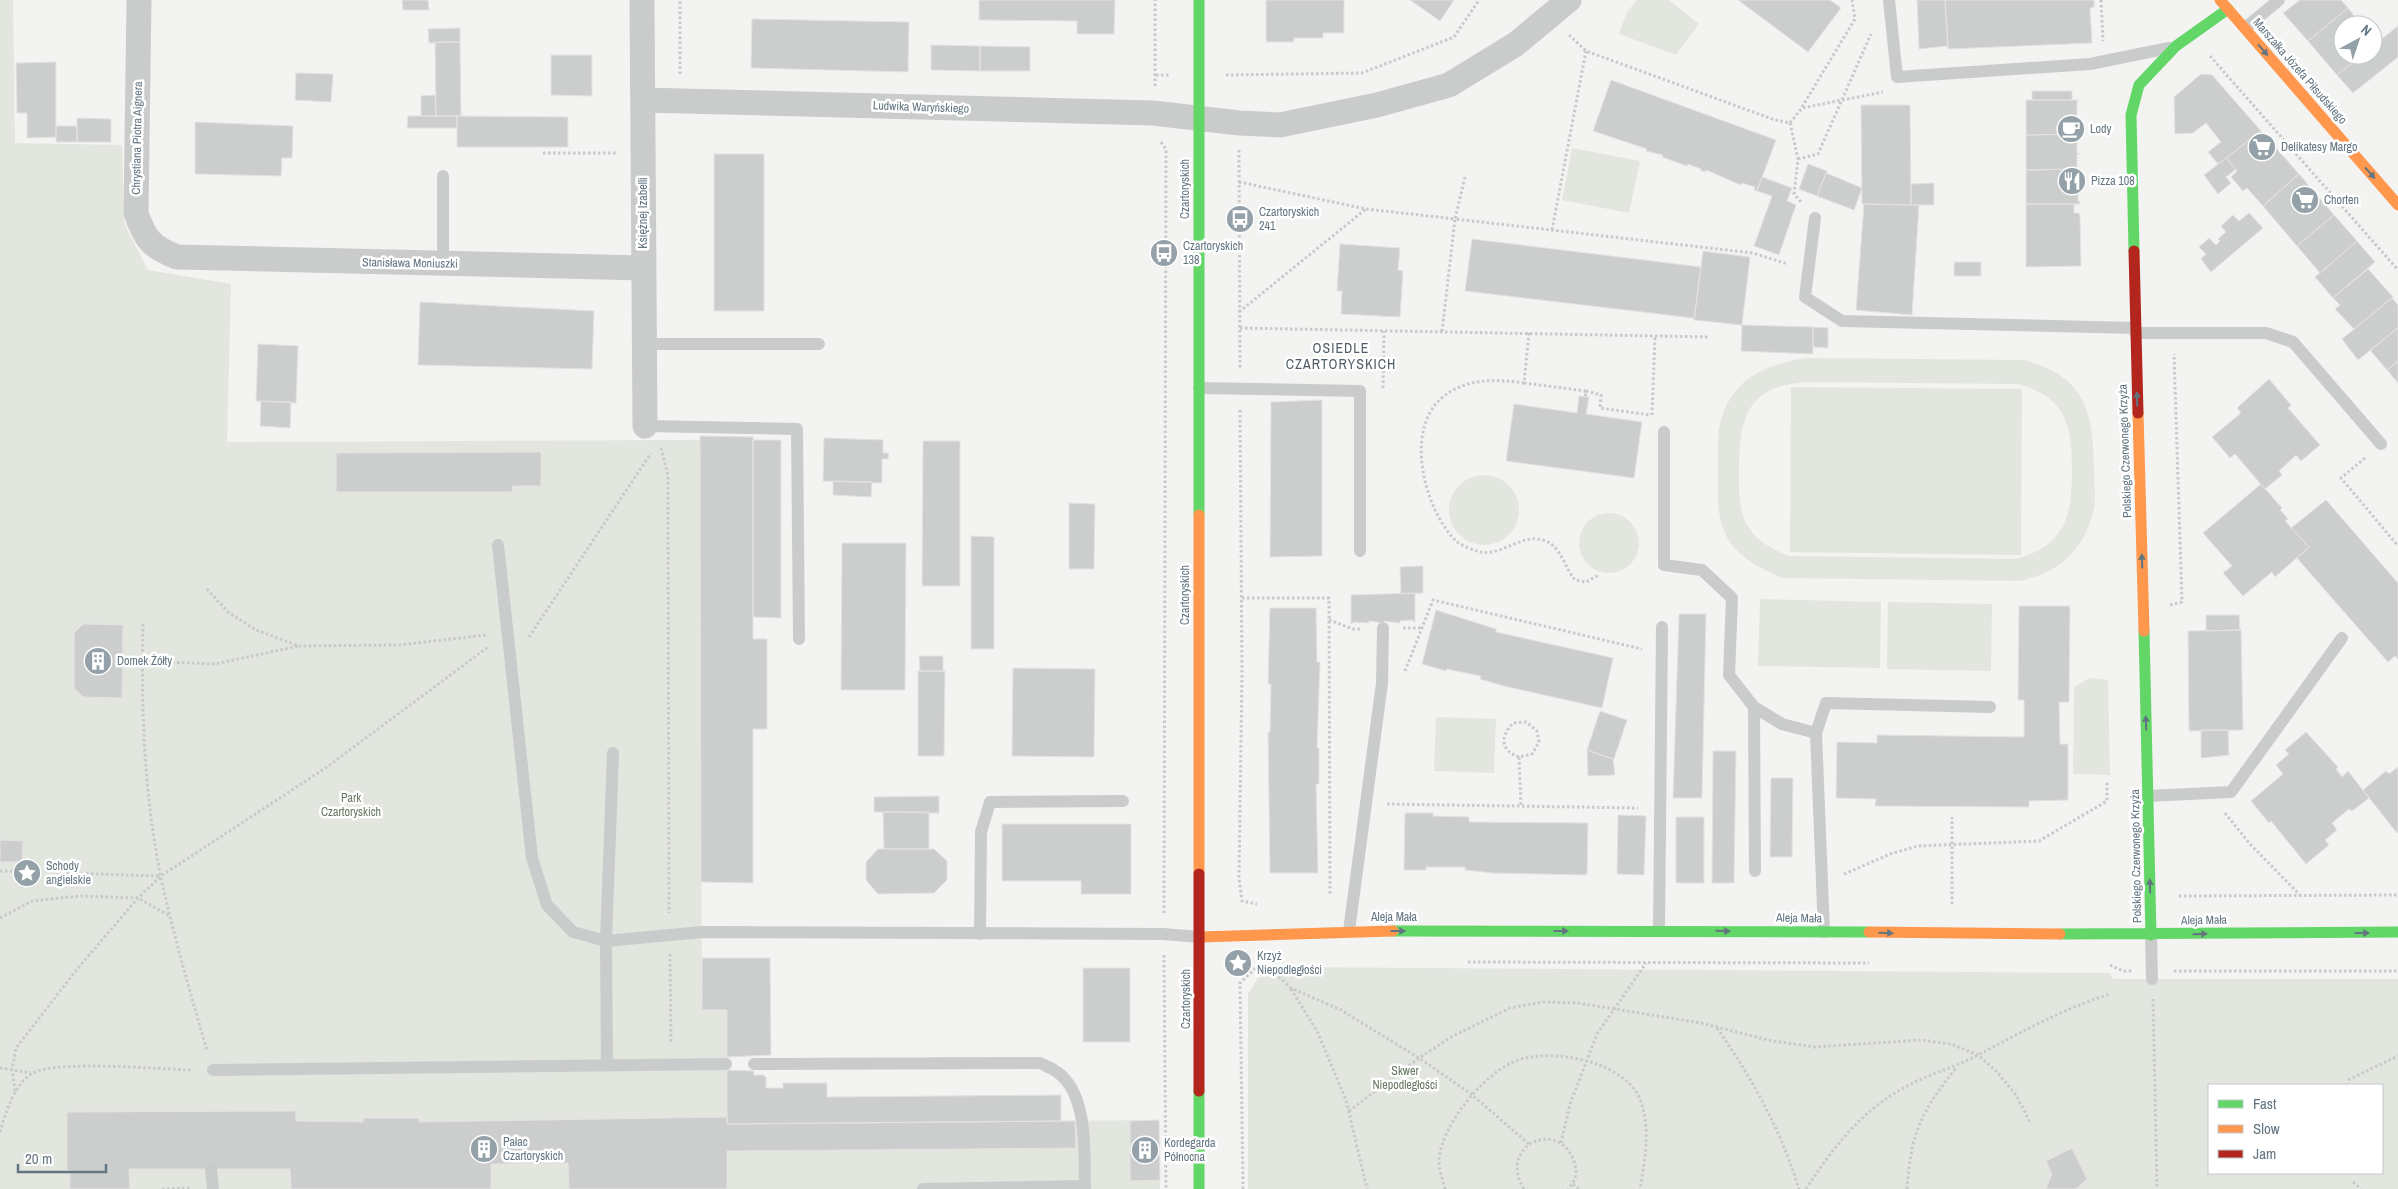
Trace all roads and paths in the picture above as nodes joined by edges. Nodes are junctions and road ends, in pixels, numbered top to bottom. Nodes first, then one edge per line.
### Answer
1 (139, 0) edge
2 (642, 0) edge
3 (680, 0) edge
4 (1156, 0) edge
5 (1199, 0) edge
6 (1479, 0) edge
7 (1569, 0) edge
8 (1852, 0) edge
9 (1889, 0) edge
10 (2279, 0) edge
11 (2224, 4) edge
12 (2245, 28) junction
13 (1872, 31) dead end
14 (2176, 46) junction
15 (2209, 55) dead end
16 (1156, 75) junction
17 (1199, 75) junction
18 (1897, 77) junction
19 (1842, 98) junction
20 (643, 100) junction
21 (680, 100) junction
22 (1802, 108) junction
23 (1153, 113) junction
24 (1199, 118) junction
25 (1790, 123) junction
26 (1239, 148) dead end
27 (543, 153) dead end
28 (617, 153) dead end
29 (1798, 160) junction
30 (443, 176) dead end
31 (1465, 177) dead end
32 (1239, 182) junction
33 (2398, 205) edge
34 (1366, 209) junction
35 (1815, 218) joint
36 (1455, 219) junction
37 (1552, 230) junction
38 (177, 257) joint
39 (443, 264) junction
40 (643, 268) junction
41 (1808, 270) junction
42 (2398, 270) edge
43 (1238, 312) junction
44 (1240, 328) junction
45 (2135, 330) junction
46 (1384, 331) junction
47 (1442, 332) junction
48 (1529, 333) junction
49 (1655, 336) junction
50 (1708, 337) dead end
51 (644, 344) junction
52 (819, 344) dead end
53 (1524, 384) junction
54 (1199, 388) junction
55 (1240, 389) junction
56 (1360, 391) junction
57 (1586, 391) junction
58 (1585, 397) dead end
59 (1652, 416) junction
60 (1664, 432) joint
61 (652, 433) junction
62 (2381, 444) joint
63 (498, 545) dead end
64 (2398, 546) edge
65 (1360, 551) dead end
66 (1599, 574) dead end
67 (207, 589) dead end
68 (1242, 598) junction
69 (143, 624) dead end
70 (1662, 627) dead end
71 (1383, 628) dead end
72 (507, 632) junction
73 (2342, 638) dead end
74 (799, 639) dead end
75 (299, 646) junction
76 (1662, 654) junction
77 (142, 661) junction
78 (511, 665) junction
79 (1404, 674) dead end
80 (1754, 707) junction
81 (1990, 707) dead end
82 (1816, 733) junction
83 (613, 753) dead end
84 (1519, 757) junction
85 (2107, 782) dead end
86 (2208, 794) junction
87 (2148, 796) junction
88 (1123, 800) dead end
89 (1367, 804) junction
90 (1521, 806) junction
91 (1660, 808) junction
92 (1952, 817) dead end
93 (1952, 845) junction
94 (0, 871) edge
95 (1754, 871) dead end
96 (37, 872) dead end
97 (66, 873) dead end
98 (161, 876) junction
99 (1822, 883) junction
100 (2300, 895) junction
101 (2398, 895) edge
102 (2150, 896) junction
103 (138, 898) junction
104 (1353, 904) junction
105 (1942, 904) dead end
106 (1952, 904) junction
107 (1962, 904) dead end
108 (1262, 905) dead end
109 (170, 916) junction
110 (0, 918) edge
111 (1659, 930) junction
112 (1349, 931) junction
113 (1824, 932) junction
114 (2398, 932) edge
115 (980, 934) junction
116 (1163, 934) junction
117 (670, 935) junction
118 (2151, 935) junction
119 (1200, 937) junction
120 (606, 941) junction
121 (1263, 961) junction
122 (1273, 961) dead end
123 (1460, 962) dead end
124 (1646, 962) junction
125 (1874, 964) dead end
126 (2101, 965) dead end
127 (2398, 971) edge
128 (2152, 975) junction
129 (1291, 988) junction
130 (2110, 994) dead end
131 (1615, 1008) junction
132 (1717, 1027) junction
133 (1978, 1055) junction
134 (2398, 1056) edge
135 (1419, 1058) junction
136 (1586, 1060) junction
137 (726, 1064) dead end
138 (754, 1064) dead end
139 (671, 1065) junction
140 (607, 1066) junction
141 (1957, 1066) junction
142 (0, 1068) edge
143 (12, 1070) junction
144 (213, 1070) junction
145 (32, 1073) junction
146 (2348, 1080) dead end
147 (16, 1092) junction
148 (1471, 1094) junction
149 (1349, 1111) junction
150 (2031, 1124) dead end
151 (0, 1132) edge
152 (1561, 1143) junction
153 (1529, 1144) junction
154 (211, 1169) dead end
155 (2353, 1182) dead end
156 (1573, 1184) junction
157 (213, 1188) edge
158 (1085, 1188) edge
159 (162, 1189) edge
160 (923, 1189) edge
161 (1166, 1189) edge
162 (1199, 1189) edge
163 (1242, 1189) edge
164 (1367, 1189) edge
165 (1445, 1189) edge
166 (1524, 1189) edge
167 (1568, 1189) edge
168 (1579, 1189) edge
169 (1640, 1189) edge
170 (1799, 1189) edge
171 (1806, 1189) edge
172 (1907, 1189) edge
173 (2157, 1189) edge
174 (2361, 1189) edge

1 - 38 street, Chrystiana Piotra Aignera
2 - 20 street, Księżnej Izabelli
3 - 21 path
4 - 16 path
5 - 17 street, Czartoryskich
6 - 17 path
7 - 24 street, Ludwika Waryńskiego
8 - 22 path
9 - 18 lane
10 - 12 lane
11 - 12 street, Marszałka Józefa Piłsudskiego
11 - 14 street, Polskiego Czerwonego Krzyża
12 -> 33 street, Marszałka Józefa Piłsudskiego
13 - 19 path
14 - 18 lane
14 - 45 street, Polskiego Czerwonego Krzyża
15 - 42 path
16 - 17 path
16 - 23 path
17 - 24 street, Czartoryskich
18 - 19 path
19 - 22 path
19 - 29 path
20 - 21 street, Ludwika Waryńskiego
20 - 40 street, Księżnej Izabelli
21 - 23 street, Ludwika Waryńskiego
22 - 25 path
23 - 24 street, Ludwika Waryńskiego
23 - 116 path
24 - 54 street, Czartoryskich
25 - 29 path
25 - 37 path
26 - 32 path
27 - 28 path
29 - 35 path
30 - 39 lane
31 - 36 path
32 - 34 path
32 - 43 path
34 - 36 path
34 - 43 path
35 - 41 lane
36 - 37 path
36 - 47 path
37 - 41 path
38 - 39 street, Stanisława Moniuszki
39 - 40 street, Stanisława Moniuszki
40 - 51 street, Księżnej Izabelli
41 - 45 lane
43 - 44 path
44 - 46 path
44 - 55 path
45 - 62 lane
87 -> 45 street, Polskiego Czerwonego Krzyża
46 - 47 path
46 - 56 path
47 - 48 path
48 - 49 path
48 - 53 path
49 - 50 path
49 - 59 path
51 - 52 lane
51 - 61 street, Księżnej Izabelli
53 - 57 path
53 - 66 path
54 - 55 lane
54 - 119 street, Czartoryskich
55 - 56 lane
55 - 68 path
56 - 65 lane
57 - 58 path
57 - 59 path
59 - 60 path
60 - 80 lane
61 - 74 lane
61 - 78 path
61 - 117 path
62 - 64 path
63 - 72 lane
67 - 75 path
68 - 104 path
68 - 108 path
69 - 77 path
70 - 76 lane
71 - 89 lane
72 - 75 path
72 - 78 lane
72 - 98 path
73 - 86 lane
75 - 77 path
76 - 79 path
76 - 91 lane
77 - 98 path
78 - 120 lane
80 - 82 lane
80 - 95 lane
81 - 82 lane
82 - 99 lane
83 - 120 lane
84 - 84 path
84 - 90 path
85 - 93 path
86 - 87 lane
86 - 100 path
102 -> 87 street, Polskiego Czerwonego Krzyża
88 - 115 lane
89 - 90 path
89 - 104 lane
90 - 91 path
91 - 111 lane
92 - 93 path
93 - 99 path
93 - 106 path
94 - 96 path
97 - 98 path
98 - 103 path
98 - 109 path
99 - 113 lane
100 - 101 path
100 - 102 path
102 - 118 street, Polskiego Czerwonego Krzyża
103 - 109 path
103 - 110 path
103 - 143 path
104 - 112 lane
105 - 106 path
106 - 107 path
109 - 144 path
112 -> 111 street, Aleja Mała
111 -> 113 street, Aleja Mała
112 - 119 street, Aleja Mała
113 -> 118 street, Aleja Mała
118 -> 114 street, Aleja Mała
115 - 116 lane
115 - 117 lane
116 - 119 lane
116 - 161 path
117 - 120 lane
117 - 139 path
118 - 128 lane
119 - 162 street, Czartoryskich
120 - 140 lane
121 - 122 path
121 - 129 path
121 - 163 path
123 - 124 path
124 - 125 path
124 - 131 path
126 - 128 path
127 - 128 path
128 - 173 path
129 - 135 path
129 - 149 path
130 - 133 path
131 - 132 path
131 - 135 path
131 - 136 path
132 - 133 path
132 - 170 path
133 - 141 path
133 - 150 path
134 - 146 path
135 - 148 path
135 - 149 path
136 - 148 path
136 - 152 path
136 - 169 path
137 - 139 lane
138 - 158 lane
139 - 140 lane
140 - 144 lane
141 - 171 path
141 - 172 path
142 - 143 path
143 - 145 path
143 - 147 path
144 - 145 path
145 - 147 path
147 - 151 path
148 - 153 path
148 - 165 path
149 - 164 path
152 - 153 path
152 - 156 path
153 - 166 path
154 - 157 lane
155 - 174 path
156 - 167 path
156 - 168 path
157 - 159 path
158 - 160 lane

